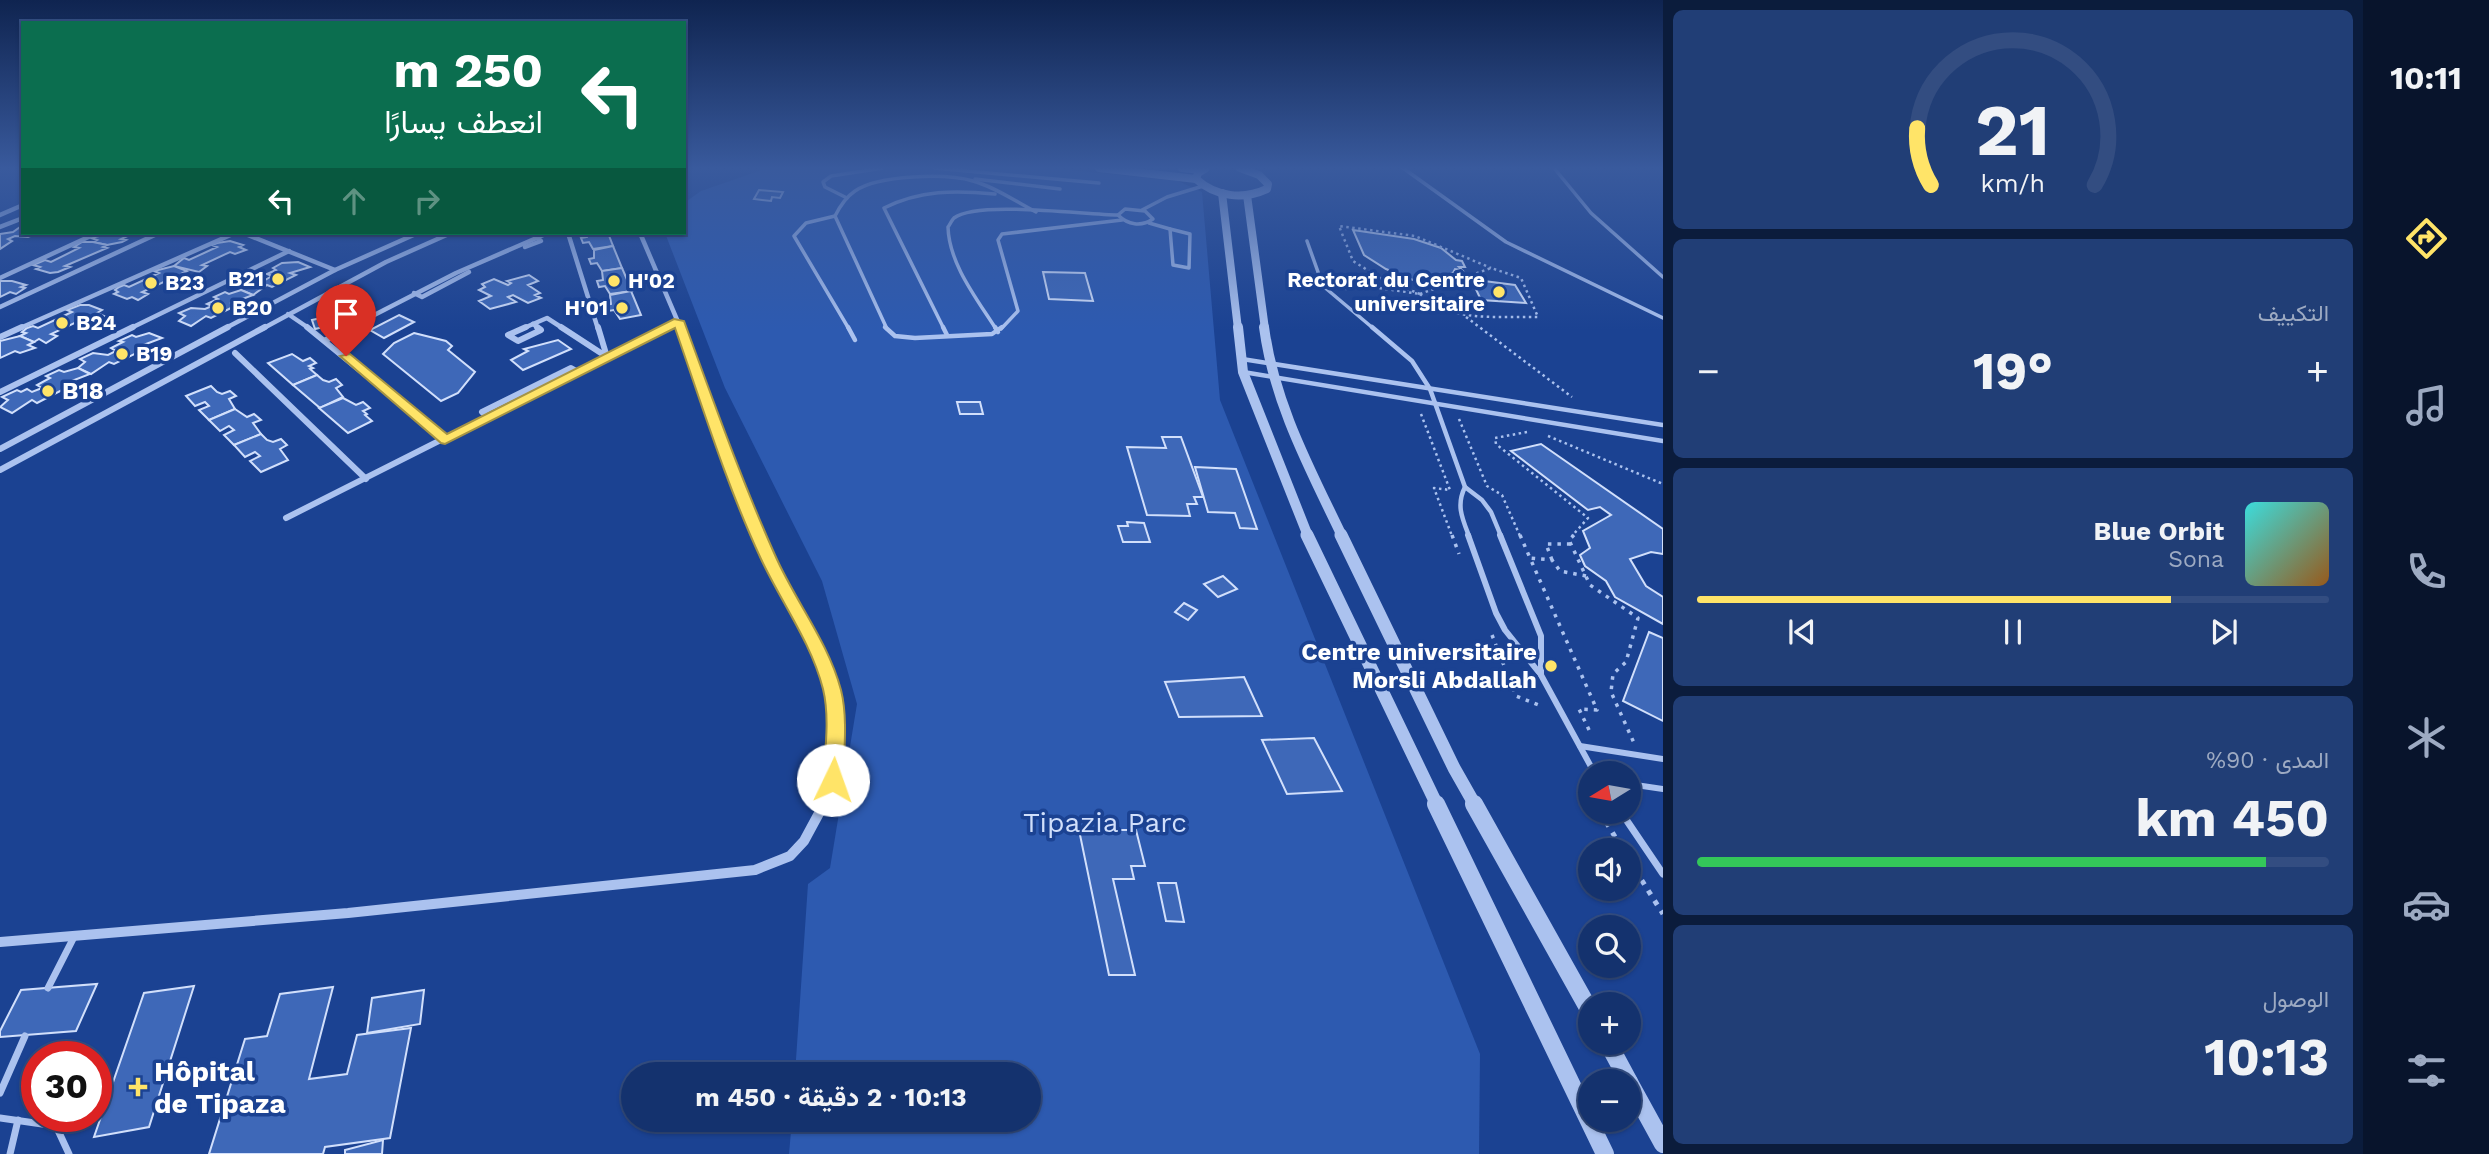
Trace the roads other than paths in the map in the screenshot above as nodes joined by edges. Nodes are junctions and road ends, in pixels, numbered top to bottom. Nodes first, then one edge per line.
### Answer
1 (811, 222) edge
2 (838, 222) edge
3 (891, 222) edge
4 (952, 222) edge
5 (1104, 222) edge
6 (1129, 222) edge
7 (1226, 222) edge
8 (1251, 222) edge
9 (1477, 222) edge
10 (1600, 222) edge
11 (1149, 223) joint
12 (1170, 229) junction
13 (93, 235) edge
14 (155, 235) edge
15 (230, 235) edge
16 (248, 235) edge
17 (414, 235) edge
18 (447, 235) edge
19 (542, 235) edge
20 (569, 235) edge
21 (641, 235) edge
22 (1307, 241) dead end
23 (289, 251) junction
24 (335, 270) junction
25 (1663, 277) edge
26 (0, 278) edge
27 (0, 307) edge
28 (288, 314) junction
29 (1663, 318) edge
30 (678, 321) junction
31 (533, 324) junction
32 (999, 332) junction
33 (947, 335) junction
34 (0, 337) edge
35 (326, 340) junction
36 (855, 340) dead end
37 (235, 353) dead end
38 (607, 358) junction
39 (1269, 363) junction
40 (1243, 365) junction
41 (1273, 377) junction
42 (1430, 389) junction
43 (0, 392) edge
44 (1435, 404) junction
45 (1663, 425) edge
46 (445, 440) junction
47 (1663, 441) edge
48 (0, 449) edge
49 (0, 470) edge
50 (366, 479) junction
51 (1465, 487) junction
52 (286, 518) dead end
53 (1541, 675) junction
54 (1580, 746) junction
55 (1663, 759) edge
56 (1588, 761) edge
57 (1642, 785) edge
58 (1663, 789) edge
59 (1628, 824) edge
60 (1663, 874) edge
61 (74, 937) junction
62 (0, 942) edge
63 (48, 988) dead end
64 (1579, 992) edge
65 (25, 1035) dead end
66 (0, 1093) edge
67 (1641, 1104) edge
68 (0, 1118) edge
69 (18, 1120) junction
70 (1663, 1144) edge
71 (10, 1154) edge
72 (69, 1154) edge
73 (1605, 1154) edge

1 - 36 lane
2 - 33 lane
3 - 33 lane
4 - 32 lane
5 - 32 lane
6 - 11 lane
7 - 40 street
8 - 39 street
9 - 29 lane
10 - 25 lane
11 - 12 lane
12 - 12 lane
13 - 26 street
14 - 27 street
15 - 34 street
16 - 23 street
17 - 24 street
18 - 28 street
19 - 35 street
20 - 38 street
21 - 30 street
22 - 42 lane
23 - 24 street
23 - 43 street
24 - 48 street
28 - 35 street
28 - 49 street
30 - 38 street
30 - 61 street
31 - 31 street
31 - 38 street
32 - 33 lane
35 - 46 street
37 - 50 street
38 - 46 street
39 - 40 lane
39 - 41 street
39 - 42 lane
40 - 41 lane
40 - 73 street
41 - 44 lane
41 - 64 street
42 - 44 lane
42 - 45 lane
44 - 47 lane
44 - 51 lane
46 - 50 street
50 - 52 street
51 - 53 lane
51 - 53 lane
53 - 54 lane
54 - 55 lane
54 - 56 lane
57 - 58 lane
59 - 60 lane
61 - 62 street
61 - 63 lane
65 - 66 lane
67 - 70 street
68 - 69 lane
69 - 71 lane
69 - 72 lane

